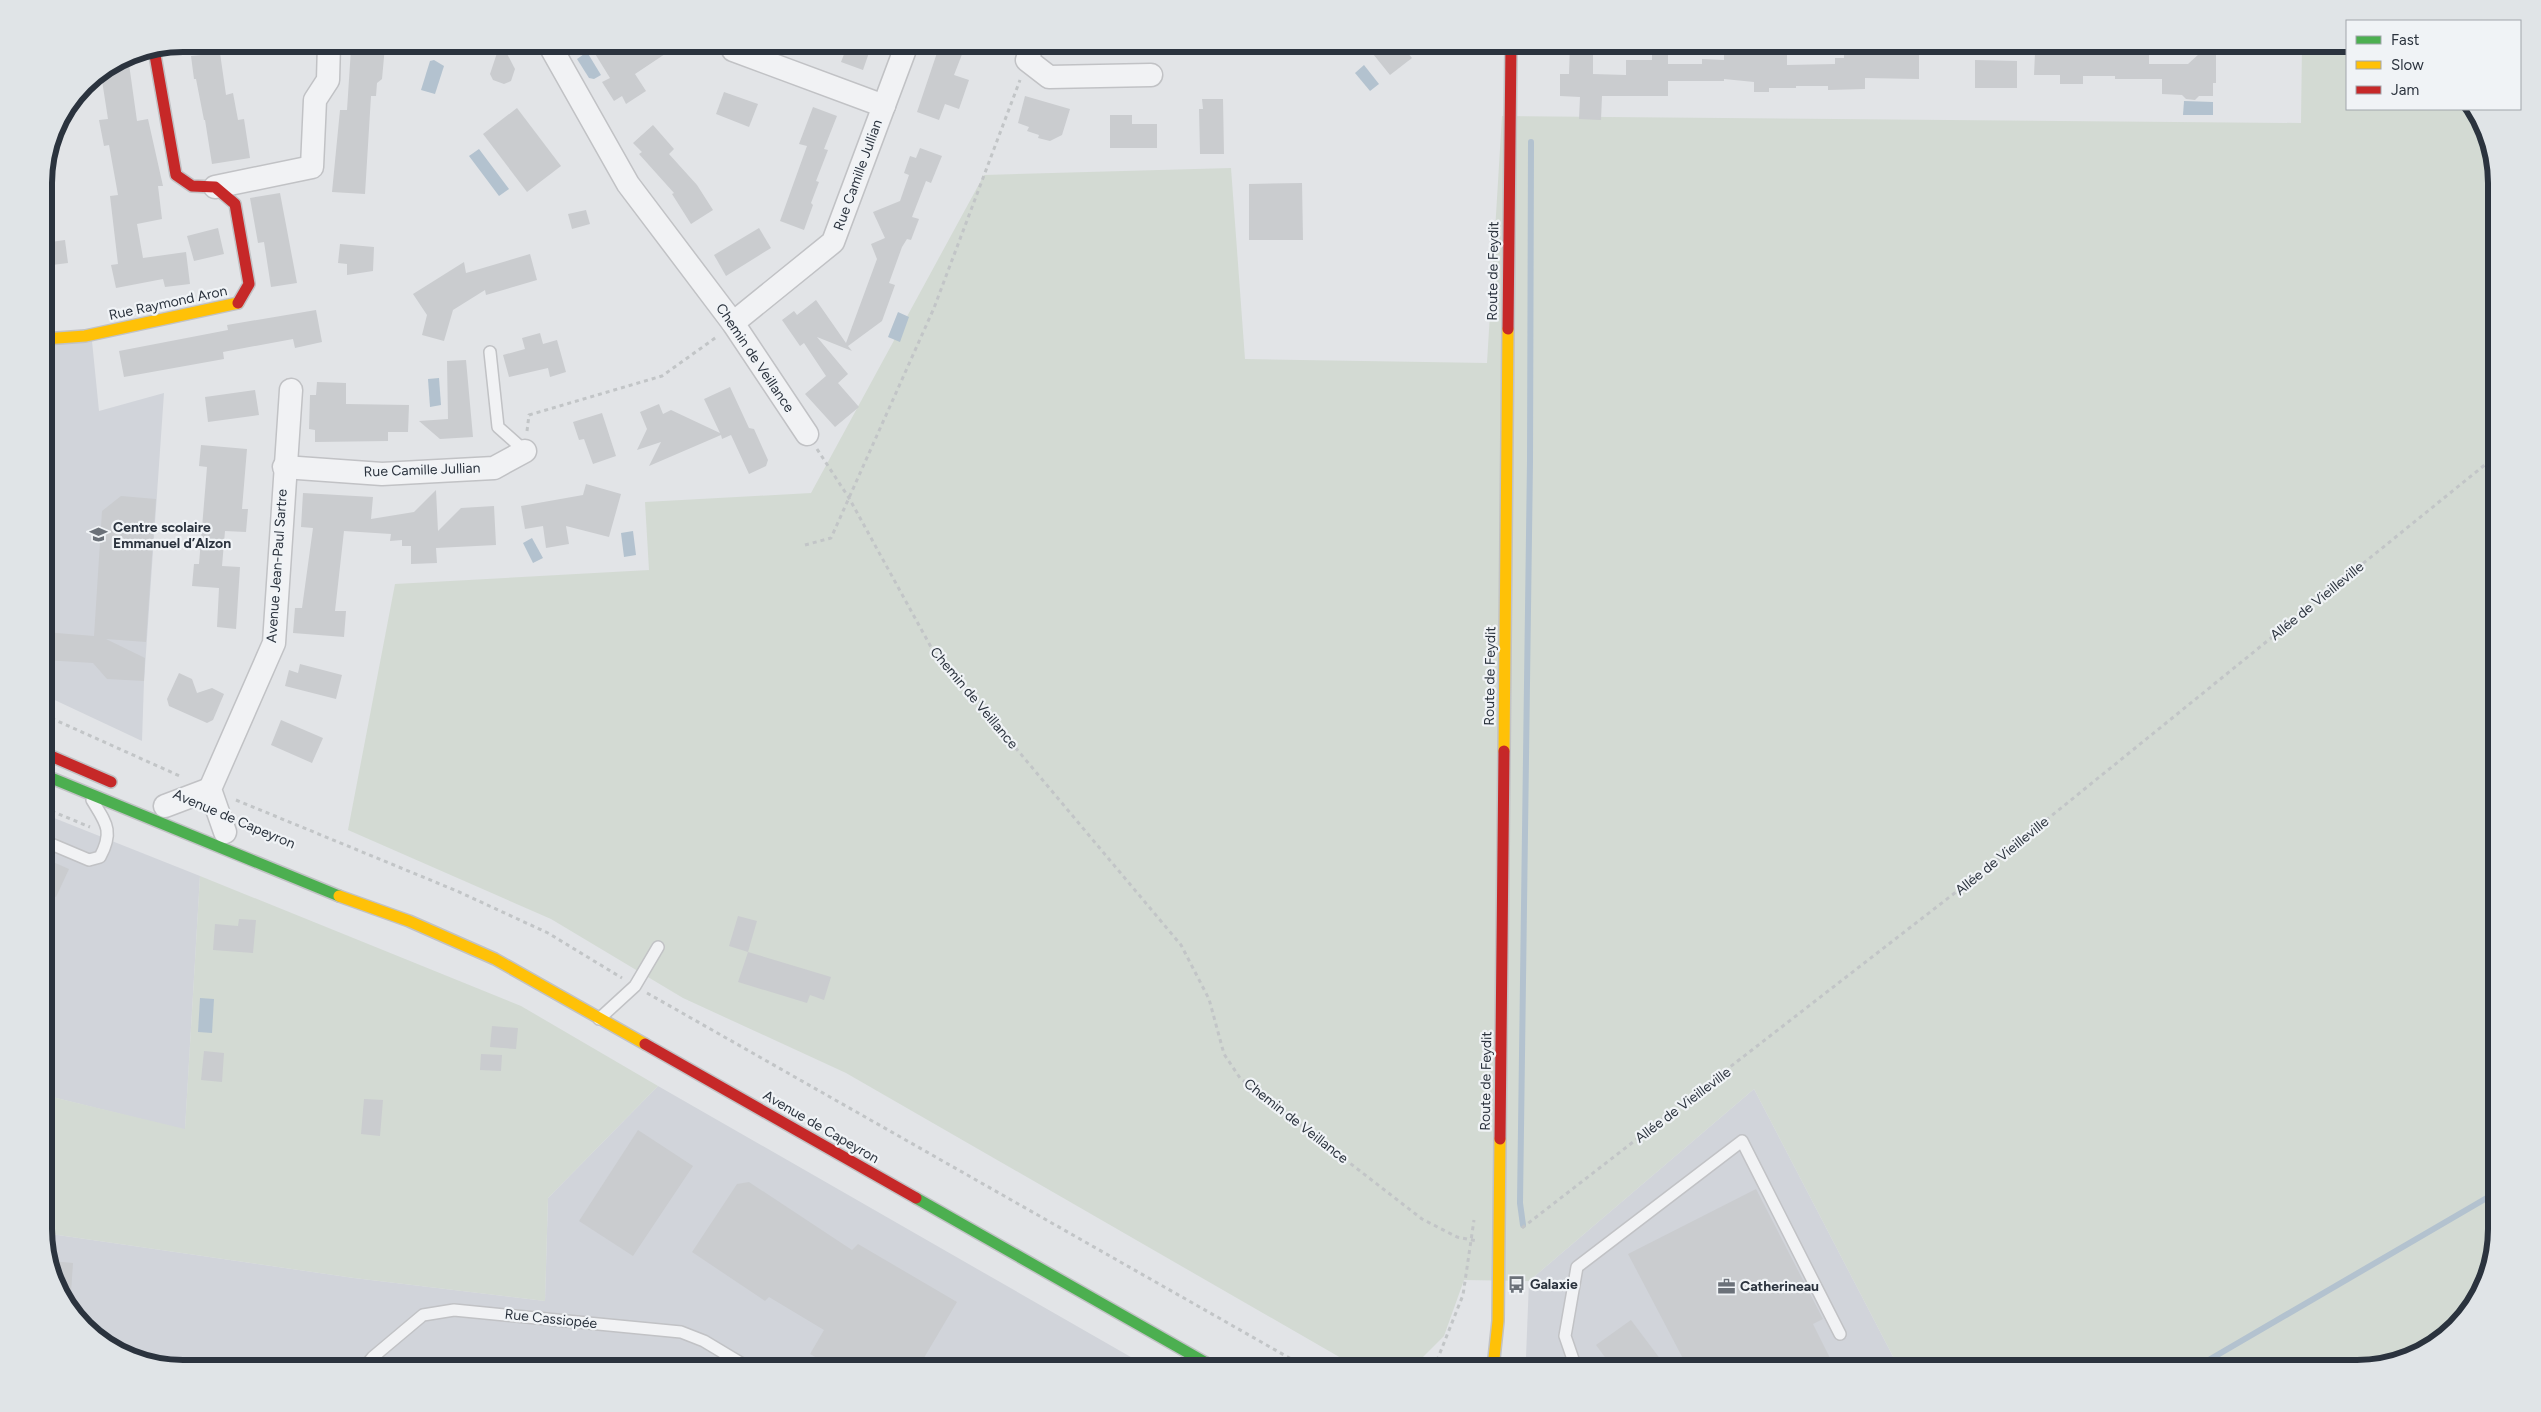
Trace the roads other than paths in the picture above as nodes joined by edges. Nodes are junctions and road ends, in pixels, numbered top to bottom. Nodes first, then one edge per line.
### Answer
1 (1030, 52) edge
2 (1511, 52) edge
3 (330, 53) edge
4 (554, 53) edge
5 (740, 53) edge
6 (904, 53) edge
7 (155, 56) edge
8 (1151, 75) dead end
9 (884, 106) junction
10 (215, 187) junction
11 (733, 323) junction
12 (53, 338) edge
13 (490, 352) dead end
14 (291, 390) dead end
15 (807, 434) road end
16 (525, 451) joint
17 (284, 467) junction
18 (53, 757) edge
19 (53, 779) edge
20 (120, 787) dead end
21 (210, 790) junction
22 (87, 792) junction
23 (168, 807) dead end
24 (222, 830) dead end
25 (53, 845) edge
26 (362, 891) dead end
27 (409, 921) junction
28 (658, 948) dead end
29 (599, 1019) junction
30 (1497, 1308) junction
31 (1840, 1334) dead end
32 (1481, 1354) dead end
33 (371, 1360) edge
34 (736, 1360) edge
35 (1201, 1360) edge
36 (1493, 1360) edge
37 (1573, 1360) edge

1 - 8 street
2 - 30 street, Route de Feydit
3 - 10 street
4 - 11 street, Chemin de Veillance
5 - 9 street
6 - 9 street, Rue Camille Jullian
7 - 10 street
9 - 11 street, Rue Camille Jullian
10 - 12 street, Rue Raymond Aron
11 - 15 street, Chemin de Veillance
13 - 16 lane
14 - 17 street, Avenue Jean-Paul Sartre
16 - 17 street, Rue Camille Jullian
17 - 21 street, Avenue Jean-Paul Sartre
18 - 20 street
19 - 22 street, Avenue de Capeyron
21 - 23 street
21 - 24 street
22 - 25 lane
22 - 27 street, Avenue de Capeyron
26 - 27 street, Avenue de Capeyron
27 - 29 street, Avenue de Capeyron
28 - 29 lane
29 - 35 street, Avenue de Capeyron
30 - 32 street, Route de Feydit
30 - 36 street, Route de Feydit
31 - 37 lane
33 - 34 lane, Rue Cassiopée

